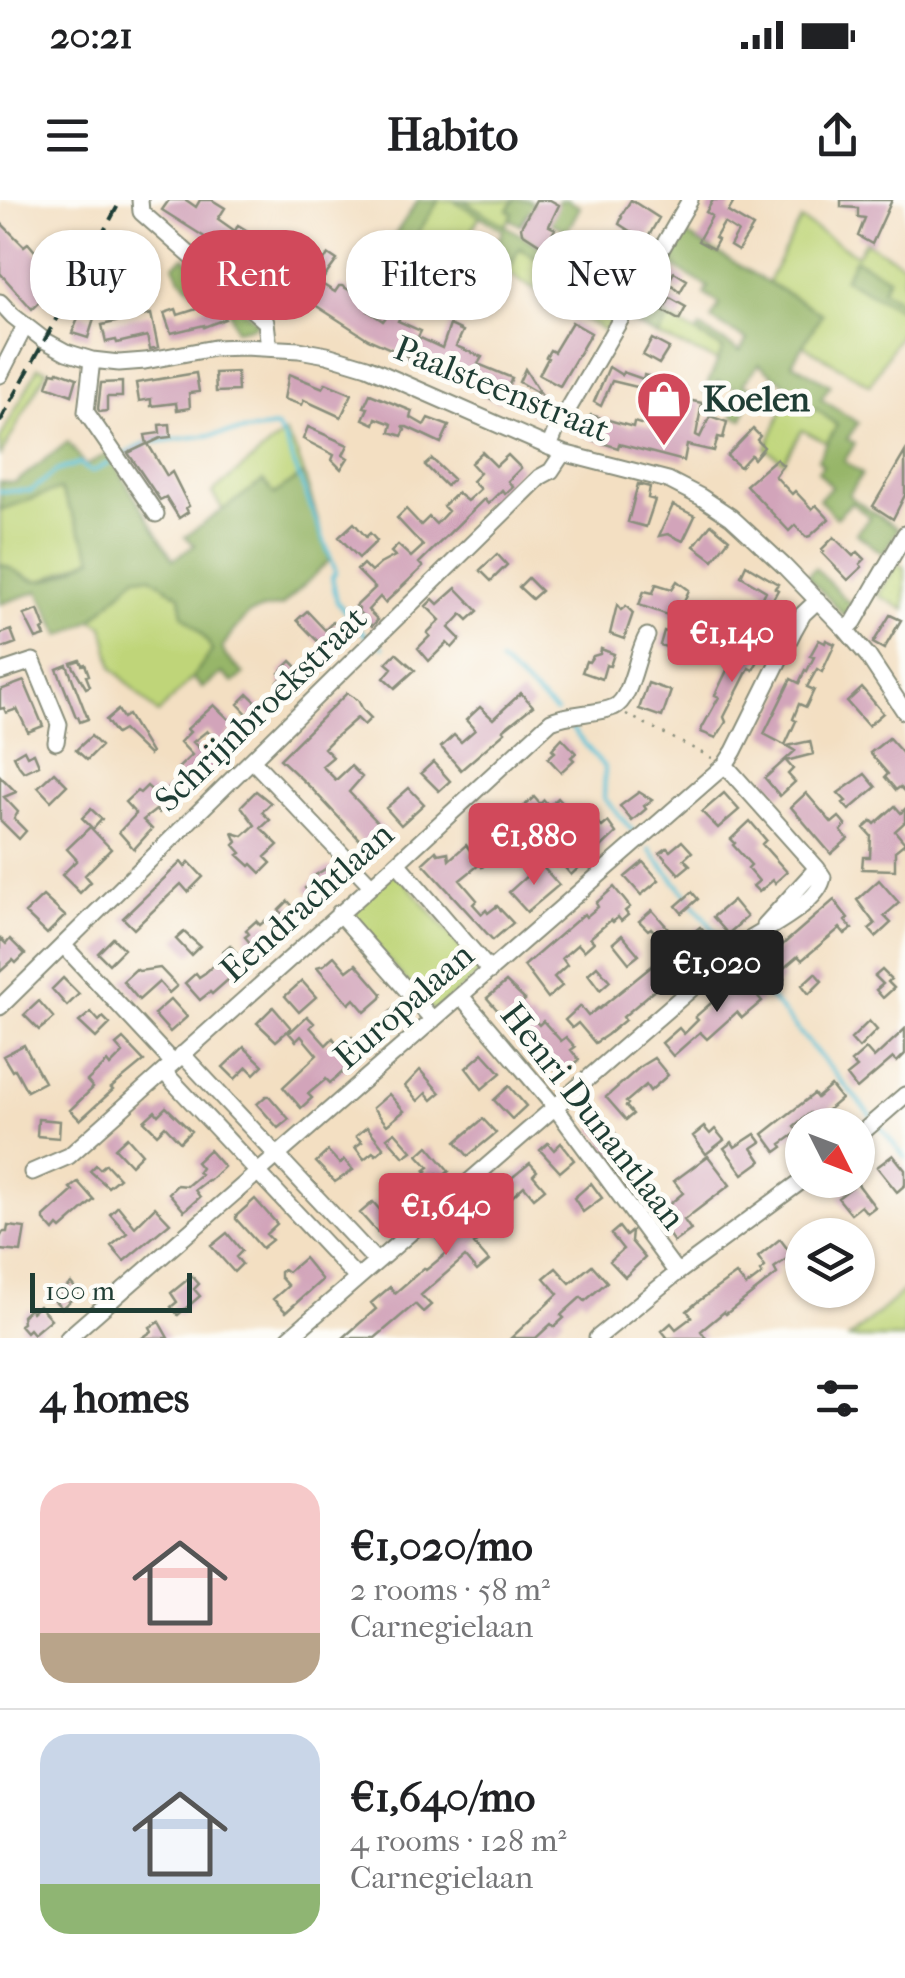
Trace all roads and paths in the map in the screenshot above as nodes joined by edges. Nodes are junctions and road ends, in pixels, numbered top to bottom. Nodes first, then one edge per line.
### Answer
1 (140, 200) edge
2 (690, 200) edge
3 (0, 302) edge
4 (24, 326) junction
5 (269, 348) junction
6 (92, 360) junction
7 (0, 375) edge
8 (556, 450) junction
9 (156, 514) dead end
10 (905, 534) edge
11 (818, 600) junction
12 (846, 630) junction
13 (647, 636) dead end
14 (0, 672) edge
15 (617, 706) junction
16 (905, 712) edge
17 (56, 742) dead end
18 (252, 760) junction
19 (724, 765) junction
20 (396, 863) junction
21 (371, 885) junction
22 (339, 913) junction
23 (63, 945) junction
24 (490, 972) junction
25 (461, 996) junction
26 (0, 1007) edge
27 (433, 1020) junction
28 (173, 1063) junction
29 (905, 1095) edge
30 (555, 1107) junction
31 (875, 1121) edge
32 (278, 1155) junction
33 (32, 1172) dead end
34 (258, 1172) junction
35 (785, 1193) edge
36 (376, 1261) junction
37 (677, 1272) junction
38 (357, 1278) junction
39 (68, 1338) edge
40 (289, 1338) edge
41 (597, 1338) edge

1 - 5 street
2 - 8 street, Schrijnbroekstraat
3 - 4 street, Paalsteenstraat
4 - 6 street, Paalsteenstraat
4 - 7 street
5 - 6 street, Paalsteenstraat
5 - 8 street, Paalsteenstraat
6 - 9 street
8 - 11 street, Paalsteenstraat
8 - 18 street, Schrijnbroekstraat
10 - 12 street
11 - 12 street, Paalsteenstraat
11 - 19 street, Europalaan
12 - 16 street, Paalsteenstraat
13 - 15 street
14 - 17 street
15 - 19 path
15 - 20 street, Eendrachtlaan
18 - 21 street
18 - 23 street, Schrijnbroekstraat
19 - 24 street, Europalaan
19 - 30 street
20 - 21 street, Eendrachtlaan
20 - 24 street, Henri Dunantlaan
21 - 22 street, Eendrachtlaan
22 - 27 street
22 - 28 street, Eendrachtlaan
23 - 26 street, Schrijnbroekstraat
23 - 28 street
24 - 25 street, Europalaan
25 - 27 street, Europalaan
25 - 30 street, Henri Dunantlaan
27 - 32 street, Europalaan
28 - 32 street
28 - 33 street, Eendrachtlaan
28 - 34 street
29 - 31 street
30 - 36 street
30 - 37 street, Henri Dunantlaan
32 - 34 street, Europalaan
32 - 36 street
34 - 38 street
34 - 39 street, Europalaan
35 - 37 street
36 - 38 street
37 - 41 street
38 - 40 street

